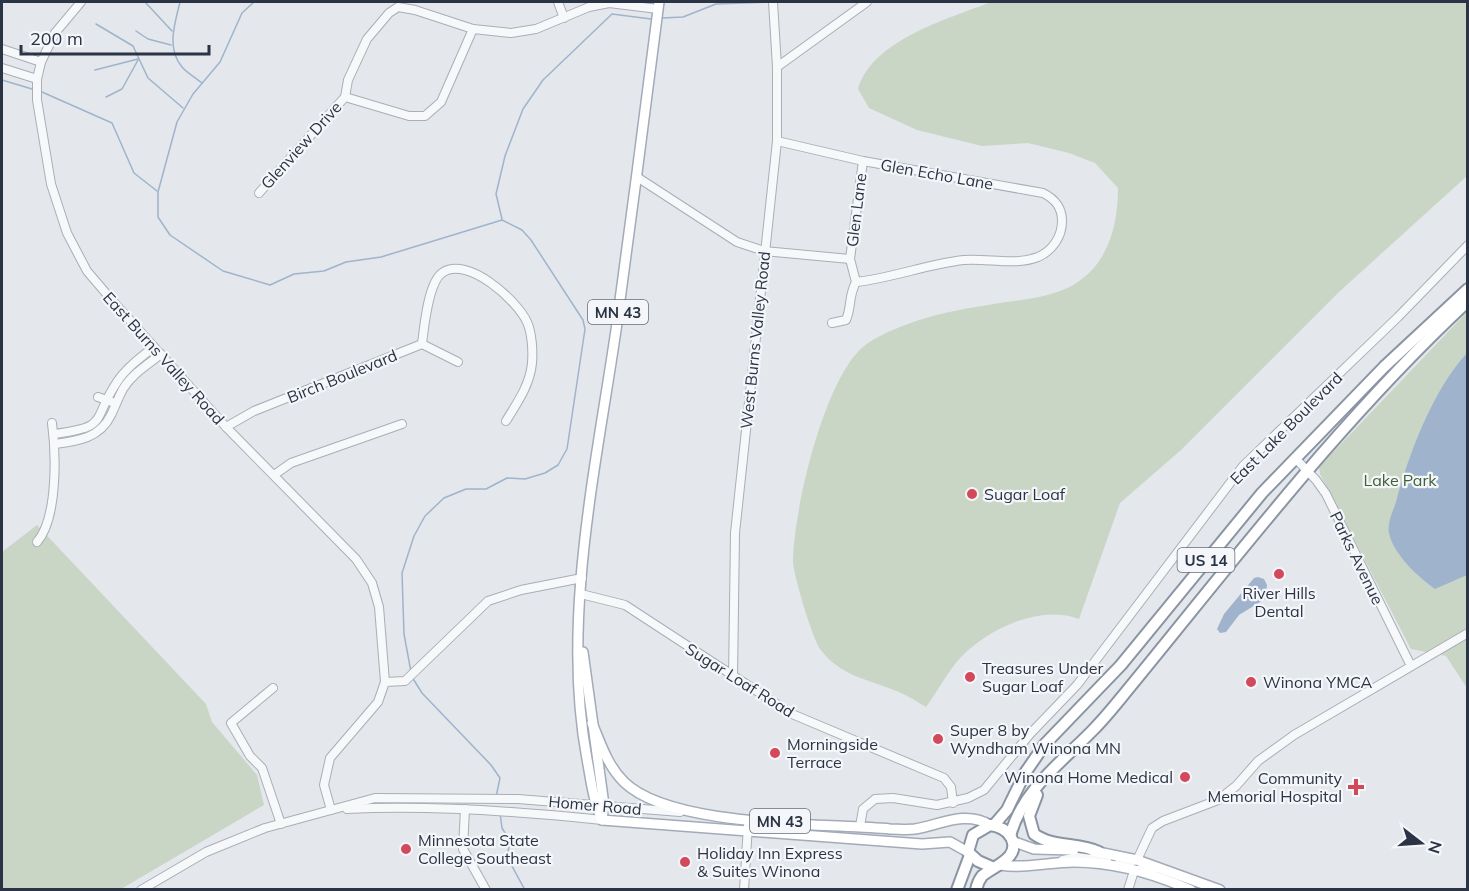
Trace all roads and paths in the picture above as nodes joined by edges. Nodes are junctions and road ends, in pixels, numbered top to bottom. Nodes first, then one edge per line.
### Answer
1 (81, 2) edge
2 (558, 2) edge
3 (773, 2) edge
4 (867, 2) edge
5 (398, 4) edge
6 (659, 5) edge
7 (564, 18) junction
8 (473, 29) junction
9 (2, 50) edge
10 (41, 62) junction
11 (777, 67) junction
12 (2, 68) edge
13 (37, 79) junction
14 (345, 96) junction
15 (777, 141) junction
16 (863, 161) junction
17 (638, 177) junction
18 (259, 193) dead end
19 (1467, 245) edge
20 (764, 250) junction
21 (850, 259) junction
22 (856, 282) junction
23 (1467, 289) edge
24 (1467, 301) edge
25 (832, 323) dead end
26 (422, 344) junction
27 (154, 347) junction
28 (161, 354) junction
29 (458, 362) dead end
30 (98, 397) dead end
31 (112, 402) junction
32 (506, 421) dead end
33 (52, 423) dead end
34 (402, 424) dead end
35 (226, 427) junction
36 (54, 434) junction
37 (55, 444) junction
38 (1295, 458) junction
39 (1306, 469) junction
40 (274, 475) junction
41 (38, 542) dead end
42 (582, 578) junction
43 (581, 594) junction
44 (579, 623) junction
45 (1467, 633) edge
46 (1410, 664) junction
47 (733, 678) junction
48 (385, 682) junction
49 (273, 688) dead end
50 (592, 723) junction
51 (1054, 767) junction
52 (953, 803) junction
53 (599, 805) junction
54 (465, 809) junction
55 (331, 810) junction
56 (700, 814) junction
57 (749, 818) junction
58 (602, 820) junction
59 (281, 824) junction
60 (992, 825) junction
61 (860, 826) junction
62 (748, 831) junction
63 (1011, 838) junction
64 (1099, 852) junction
65 (969, 854) junction
66 (1137, 860) junction
67 (1059, 862) junction
68 (997, 867) junction
69 (1134, 871) junction
70 (1194, 879) junction
71 (141, 890) edge
72 (486, 890) edge
73 (744, 890) edge
74 (957, 890) edge
75 (976, 890) edge
76 (1128, 890) edge
77 (1191, 890) edge
78 (1220, 890) edge

1 - 10 street, East Burns Valley Road
2 - 7 street
3 - 11 street, West Burns Valley Road
4 - 11 street
5 - 8 street, Glenview Drive
5 - 14 street, Glenview Drive
6 - 7 street, Glenview Drive
6 - 17 main road, MN 43
7 - 8 street, Glenview Drive
8 - 14 street
9 - 10 street
10 - 13 street, East Burns Valley Road
11 - 15 street, West Burns Valley Road
12 - 13 street
13 - 27 street, East Burns Valley Road
14 - 18 street, Glenview Drive
15 - 16 street, Glen Echo Lane
15 - 20 street, West Burns Valley Road
16 - 21 street, Glen Lane
16 - 22 street, Glen Echo Lane
17 - 20 street
17 - 42 main road, MN 43
19 - 52 street, East Lake Boulevard
20 - 21 street
20 - 47 street, West Burns Valley Road
21 - 22 street
22 - 25 street
23 - 38 highway, US 14
24 - 39 highway, US 14
26 - 29 street
26 - 32 street
26 - 35 street, Birch Boulevard
27 - 28 street, East Burns Valley Road
27 - 31 street
28 - 31 street
28 - 35 street, East Burns Valley Road
30 - 31 street
31 - 36 street
31 - 37 street
33 - 36 street
34 - 40 street
35 - 40 street, East Burns Valley Road
36 - 37 street
37 - 41 street
38 - 39 street, Parks Avenue
38 - 60 highway, US 14
39 - 46 street, Parks Avenue
39 - 51 highway, US 14
40 - 48 street, East Burns Valley Road
42 - 43 main road, MN 43
42 - 48 street
43 - 44 main road, MN 43
43 - 47 street, Sugar Loaf Road
44 - 50 main road, MN 43
44 - 53 main road, MN 43
45 - 46 street
46 - 66 street
47 - 52 street, Sugar Loaf Road
48 - 55 street
49 - 59 street
50 - 53 main road, MN 43
50 - 56 main road, MN 43
51 - 63 highway, US 14
51 - 64 highway
52 - 61 street, East Lake Boulevard
53 - 55 street, Homer Road
53 - 56 street, Homer Road
53 - 58 main road, MN 43
54 - 55 street, Homer Road
54 - 58 street, Homer Road
54 - 72 street
55 - 59 street, Homer Road
56 - 57 main road, Homer Road / MN 43
57 - 61 main road, Homer Road / MN 43
57 - 62 street
58 - 62 main road, Homer Road / MN 43
59 - 71 street, Homer Road
60 - 61 main road, MN 43
60 - 63 highway
60 - 65 highway, US 14
62 - 65 main road, Homer Road / MN 43
62 - 73 street
63 - 64 main road
63 - 68 highway, US 14
64 - 66 main road
65 - 68 highway
65 - 74 highway, US 14
66 - 67 street
66 - 70 main road
67 - 68 main road
67 - 69 main road
68 - 75 highway, US 14
69 - 70 street
69 - 76 street
69 - 77 main road
70 - 78 main road

